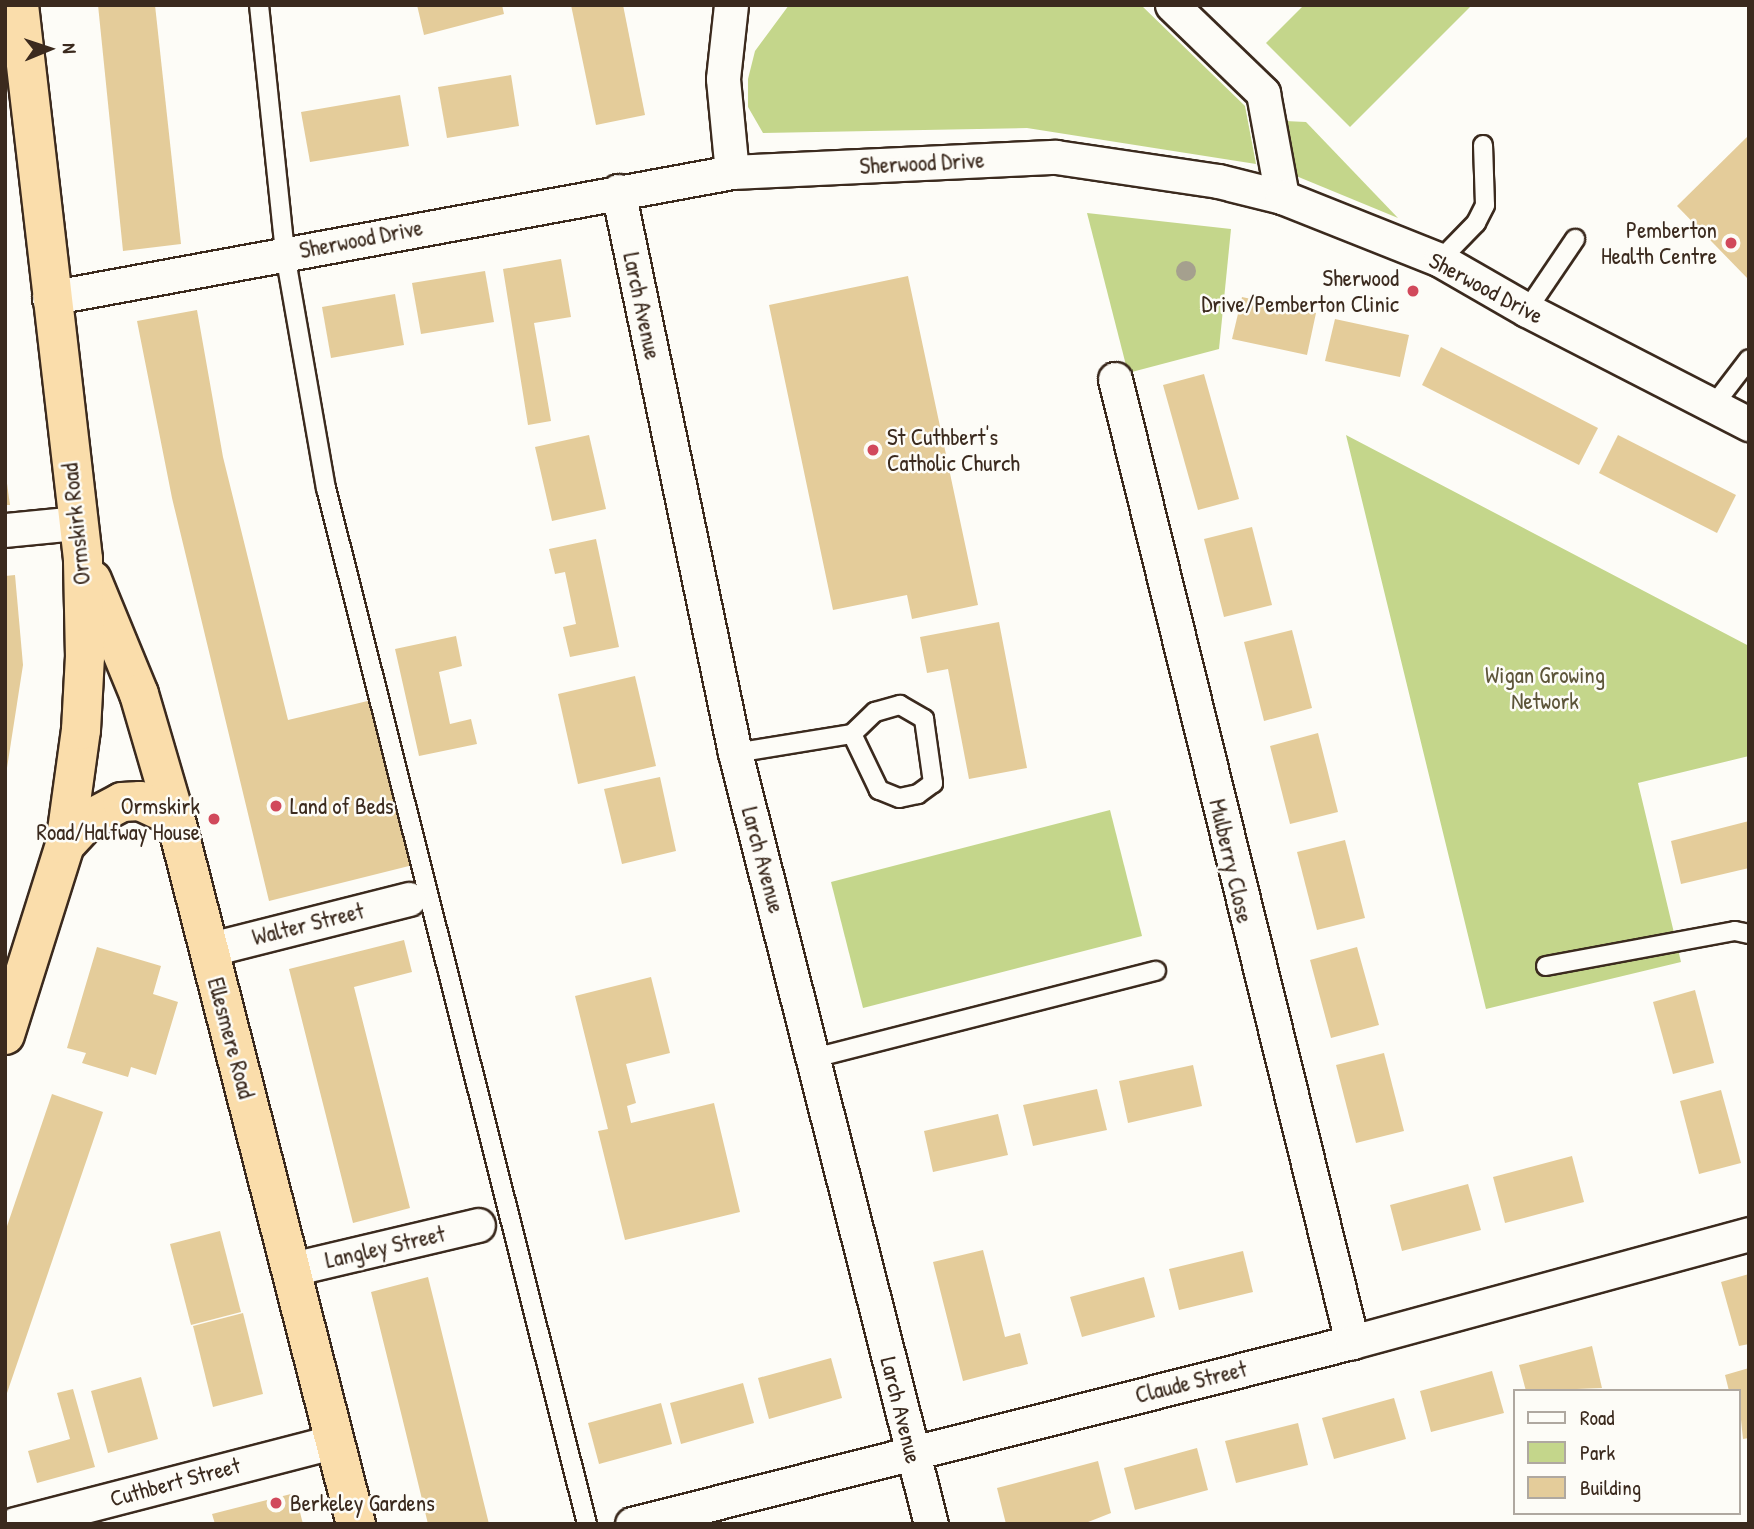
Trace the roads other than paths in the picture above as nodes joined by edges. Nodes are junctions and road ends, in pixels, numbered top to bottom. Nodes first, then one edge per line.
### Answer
1 (19, 5) edge
2 (259, 5) edge
3 (731, 5) edge
4 (1172, 5) edge
5 (1483, 145) dead end
6 (732, 172) junction
7 (618, 191) junction
8 (1282, 197) junction
9 (1575, 239) dead end
10 (285, 254) junction
11 (1440, 260) junction
12 (49, 298) junction
13 (1527, 310) junction
14 (1749, 359) edge
15 (1115, 379) dead end
16 (1713, 406) junction
17 (1749, 424) edge
18 (5, 530) edge
19 (80, 541) junction
20 (852, 734) junction
21 (735, 753) junction
22 (175, 817) junction
23 (65, 845) junction
24 (409, 899) dead end
25 (1749, 934) edge
26 (208, 950) junction
27 (1546, 966) dead end
28 (1156, 971) dead end
29 (5, 1035) edge
30 (814, 1058) junction
31 (478, 1225) dead end
32 (1749, 1234) edge
33 (292, 1269) junction
34 (1352, 1342) junction
35 (337, 1441) junction
36 (911, 1452) junction
37 (15, 1524) edge
38 (356, 1524) edge
39 (587, 1524) edge
40 (632, 1524) edge
41 (931, 1524) edge

1 - 12 highway, Ormskirk Road
2 - 10 lane
3 - 6 street
4 - 8 street
5 - 11 lane
6 - 7 street, Sherwood Drive
6 - 8 street, Sherwood Drive
7 - 10 street, Sherwood Drive
7 - 21 street, Larch Avenue
8 - 11 street, Sherwood Drive
9 - 13 lane
10 - 12 street, Sherwood Drive
10 - 39 lane
11 - 13 street, Sherwood Drive
12 - 19 highway, Ormskirk Road
13 - 16 street, Sherwood Drive
14 - 16 lane
15 - 34 street, Mulberry Close
16 - 17 street, Sherwood Drive
18 - 19 street
19 - 22 highway, Ellesmere Road
19 - 23 highway, Ormskirk Road
20 - 20 lane
20 - 21 lane
21 - 30 street, Larch Avenue
22 - 23 highway
22 - 26 highway, Ellesmere Road
23 - 29 highway, Ormskirk Road
24 - 26 street, Walter Street
25 - 27 lane
26 - 33 highway, Ellesmere Road
28 - 30 lane
30 - 36 street, Larch Avenue
31 - 33 street, Langley Street
32 - 34 street, Claude Street
33 - 35 highway, Ellesmere Road
34 - 36 street, Claude Street
35 - 37 street, Cuthbert Street
35 - 38 highway, Ellesmere Road
36 - 40 street, Claude Street
36 - 41 street, Larch Avenue

